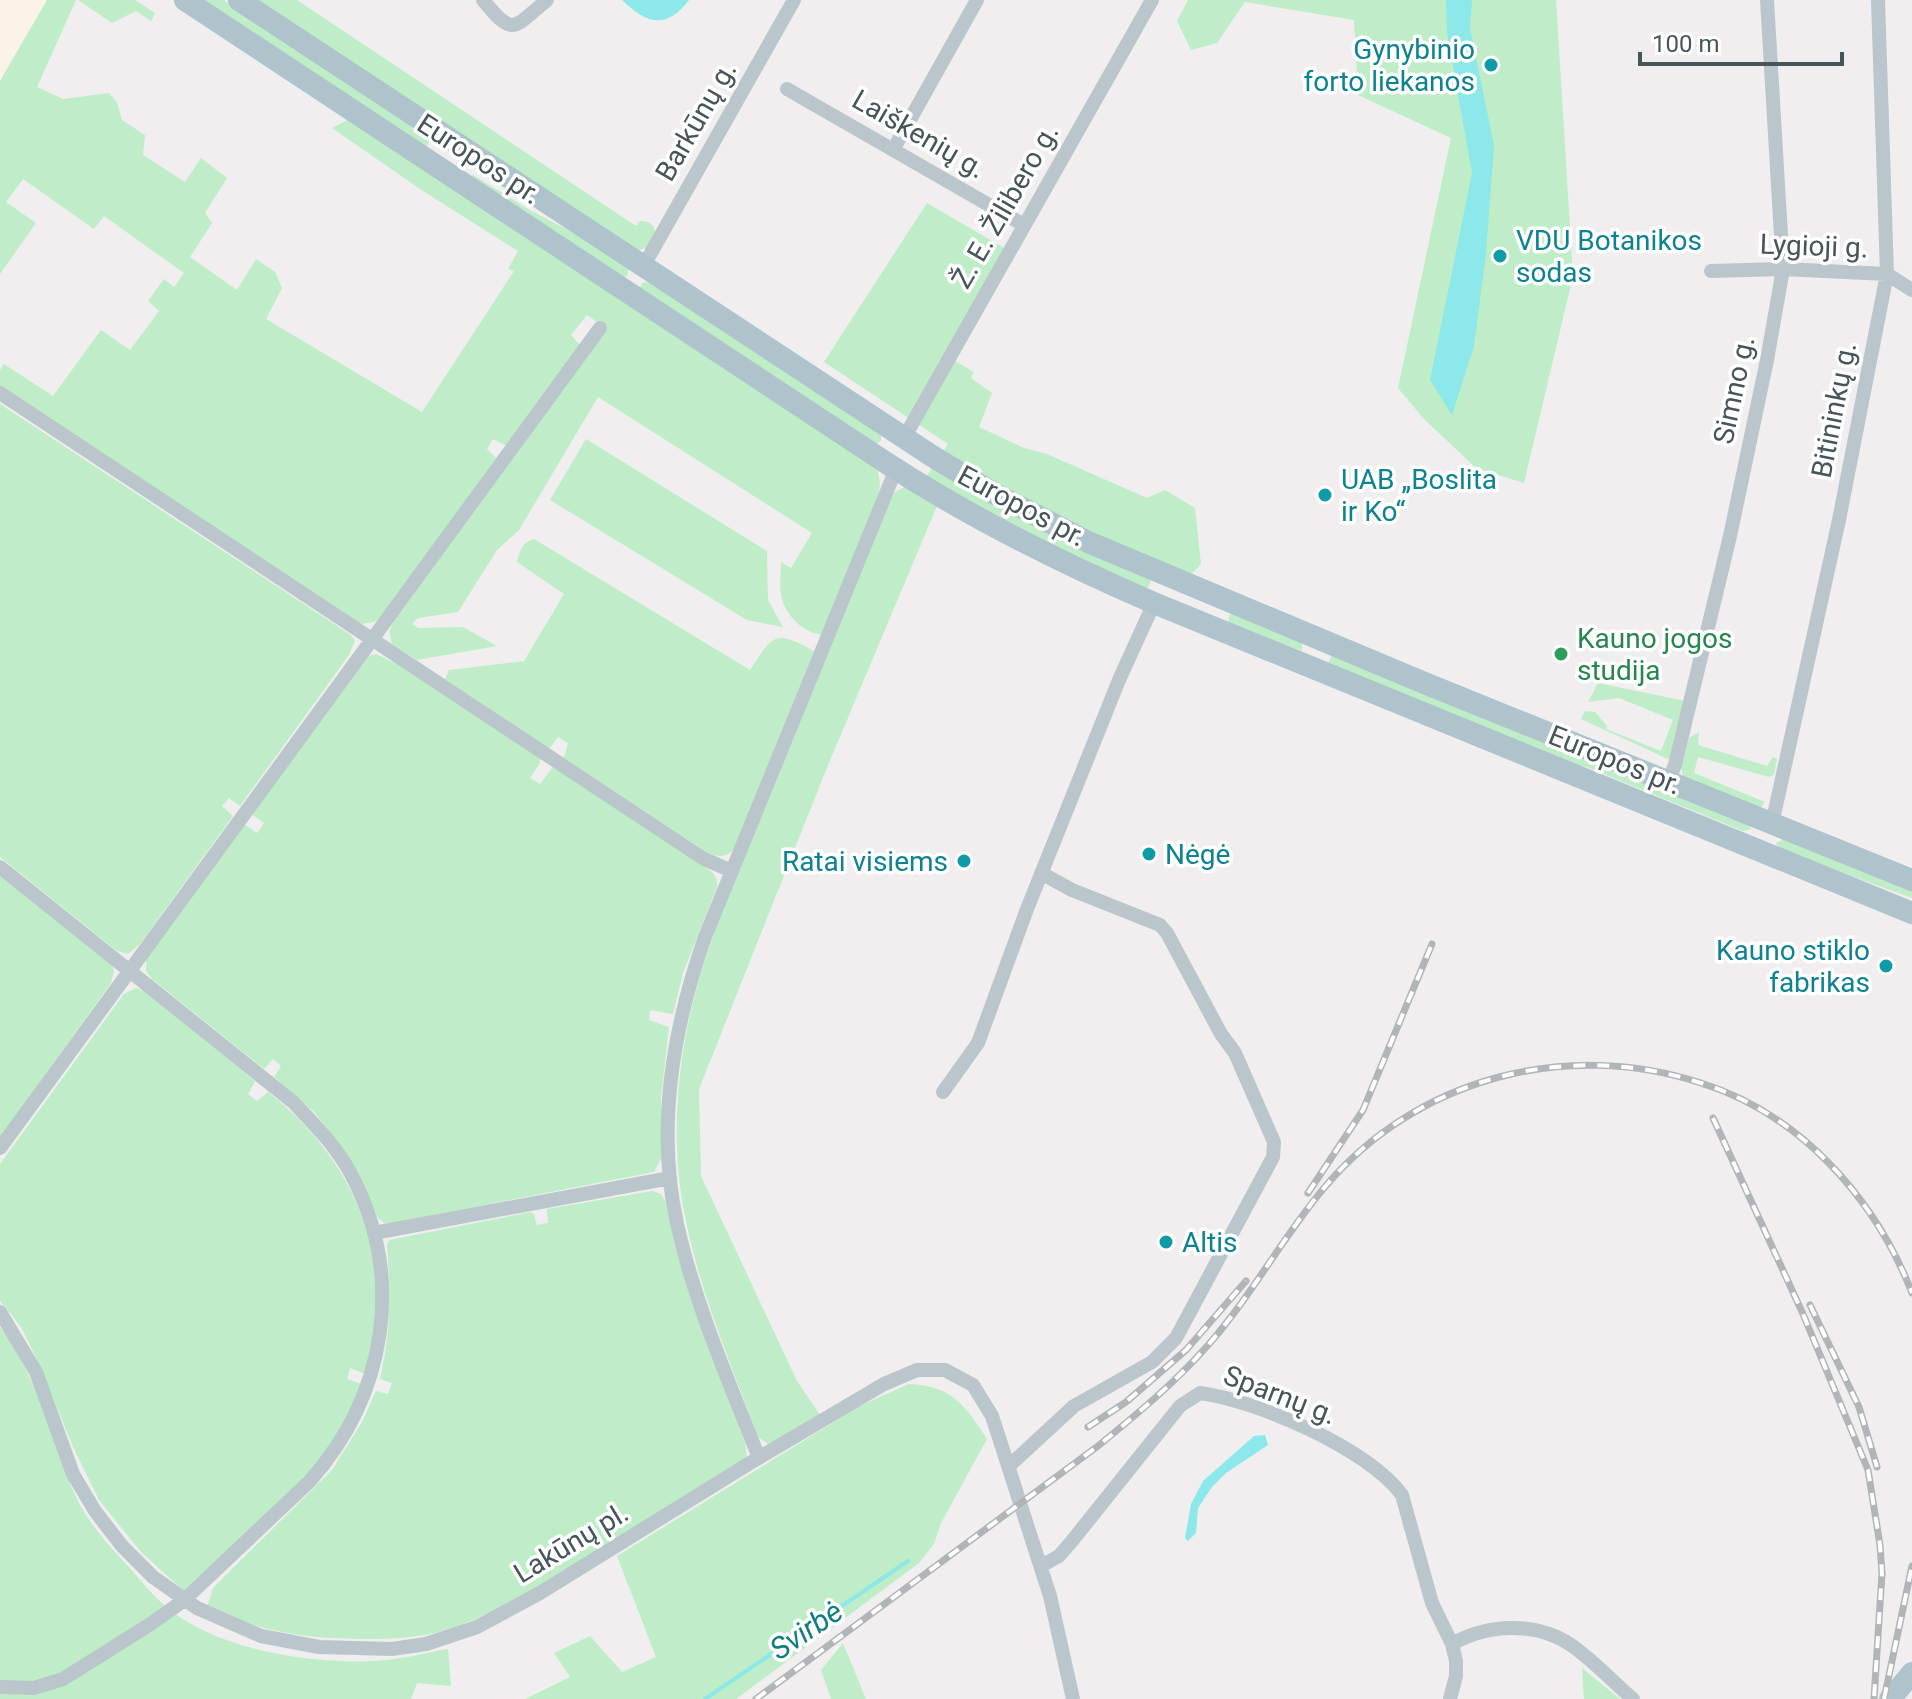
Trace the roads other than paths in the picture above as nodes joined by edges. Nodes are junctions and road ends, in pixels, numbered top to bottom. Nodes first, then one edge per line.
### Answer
1 (185, 0) edge
2 (239, 0) edge
3 (483, 0) edge
4 (547, 0) edge
5 (794, 0) edge
6 (977, 0) edge
7 (1152, 0) edge
8 (1767, 0) edge
9 (1878, 0) edge
10 (787, 89) dead end
11 (893, 150) junction
12 (483, 161) junction
13 (453, 177) junction
14 (1024, 225) junction
15 (643, 267) junction
16 (1783, 269) junction
17 (1711, 271) dead end
18 (1887, 274) junction
19 (1912, 290) edge
20 (627, 292) junction
21 (600, 328) dead end
22 (0, 393) edge
23 (904, 438) junction
24 (892, 467) junction
25 (1166, 574) junction
26 (1154, 603) junction
27 (371, 638) junction
28 (1320, 639) junction
29 (1309, 666) junction
30 (1668, 782) junction
31 (1772, 824) junction
32 (1737, 843) junction
33 (0, 867) edge
34 (732, 871) junction
35 (1041, 873) junction
36 (1912, 880) edge
37 (1912, 913) edge
38 (130, 971) junction
39 (943, 1092) dead end
40 (0, 1148) edge
41 (670, 1178) junction
42 (374, 1233) junction
43 (0, 1312) edge
44 (759, 1458) junction
45 (1009, 1466) junction
46 (1041, 1566) junction
47 (183, 1601) junction
48 (1452, 1644) junction
49 (1912, 1673) edge
50 (0, 1687) edge
51 (1073, 1699) edge
52 (1450, 1699) edge
53 (1633, 1699) edge
54 (1890, 1699) edge

1 - 13 main road, Europos pr.
2 - 12 main road, Europos pr.
3 - 4 street
5 - 15 street, Barkūnų g.
6 - 11 street
7 - 14 street, Ž. E. Žilibero g.
8 - 16 street, Simno g.
9 - 18 street, Bitininkų g.
10 - 11 street, Laiškenių g.
11 - 14 street, Laiškenių g.
12 - 13 main road
12 - 15 main road, Europos pr.
13 - 20 main road, Europos pr.
14 - 23 street, Ž. E. Žilibero g.
15 - 20 main road
15 - 23 main road, Europos pr.
16 - 17 street, Lygioji g.
16 - 18 street, Lygioji g.
16 - 30 street, Simno g.
18 - 19 street, Lygioji g.
18 - 31 street, Bitininkų g.
20 - 24 main road, Europos pr.
21 - 27 street
22 - 27 street
23 - 24 main road
23 - 25 main road, Europos pr.
24 - 26 main road, Europos pr.
24 - 34 street
25 - 26 main road
25 - 28 main road, Europos pr.
26 - 29 main road, Europos pr.
26 - 35 street
27 - 34 street
27 - 38 street
28 - 29 main road
28 - 30 main road, Europos pr.
29 - 32 main road, Europos pr.
30 - 31 main road, Europos pr.
31 - 32 main road
31 - 36 main road, Europos pr.
32 - 37 main road, Europos pr.
33 - 38 street
34 - 41 street
35 - 39 street
35 - 45 street
38 - 40 street
38 - 42 street
41 - 42 street
41 - 44 street
42 - 47 street
43 - 47 street, Lakūnų pl.
44 - 45 street, Lakūnų pl.
44 - 47 street, Lakūnų pl.
45 - 46 street, Lakūnų pl.
46 - 48 street, Sparnų g.
46 - 51 street, Lakūnų pl.
47 - 50 street
48 - 52 street, Sparnų g.
48 - 53 street
49 - 54 main road

